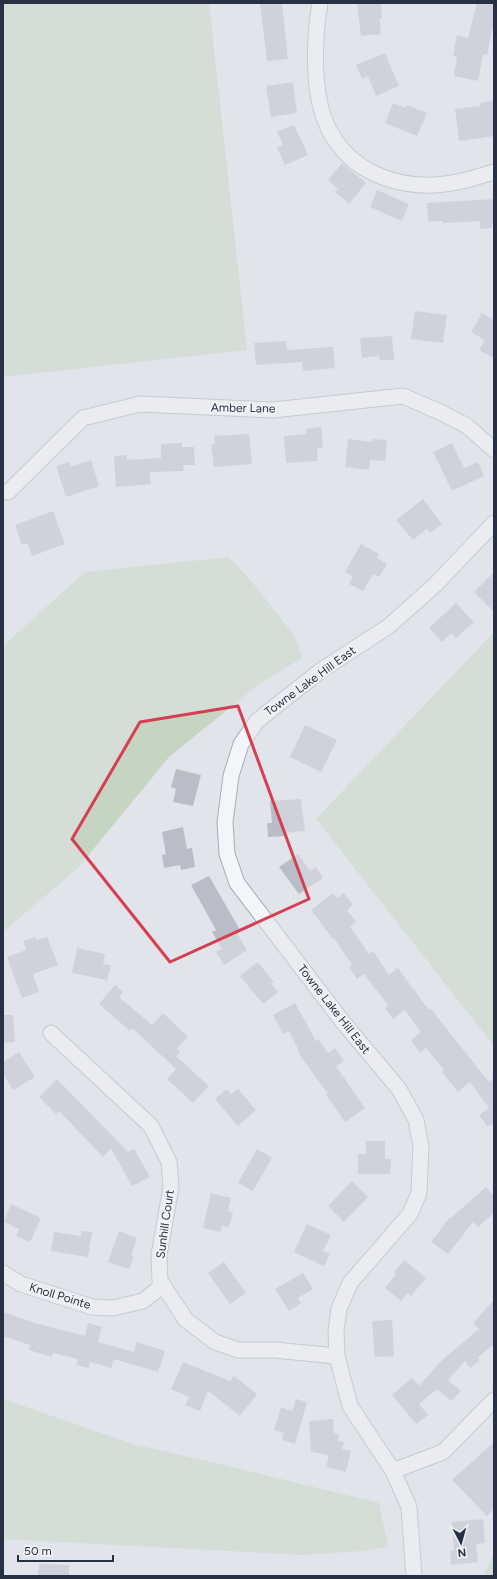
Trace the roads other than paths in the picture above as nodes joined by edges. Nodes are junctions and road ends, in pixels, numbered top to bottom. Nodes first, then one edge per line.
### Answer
1 (320, 3) edge
2 (494, 172) edge
3 (494, 450) edge
4 (8, 492) dead end
5 (494, 523) edge
6 (51, 1033) dead end
7 (3, 1273) edge
8 (163, 1285) junction
9 (337, 1356) junction
10 (494, 1400) edge
11 (393, 1471) junction
12 (414, 1576) edge

1 - 2 street
3 - 4 street, Amber Lane
5 - 9 street, Towne Lake Hill East
6 - 8 street, Sunhill Court
7 - 8 street, Knoll Pointe
8 - 9 street, Sunhill Court
9 - 11 street, Towne Lake Hill East
10 - 11 street
11 - 12 street, Towne Lake Hill East

